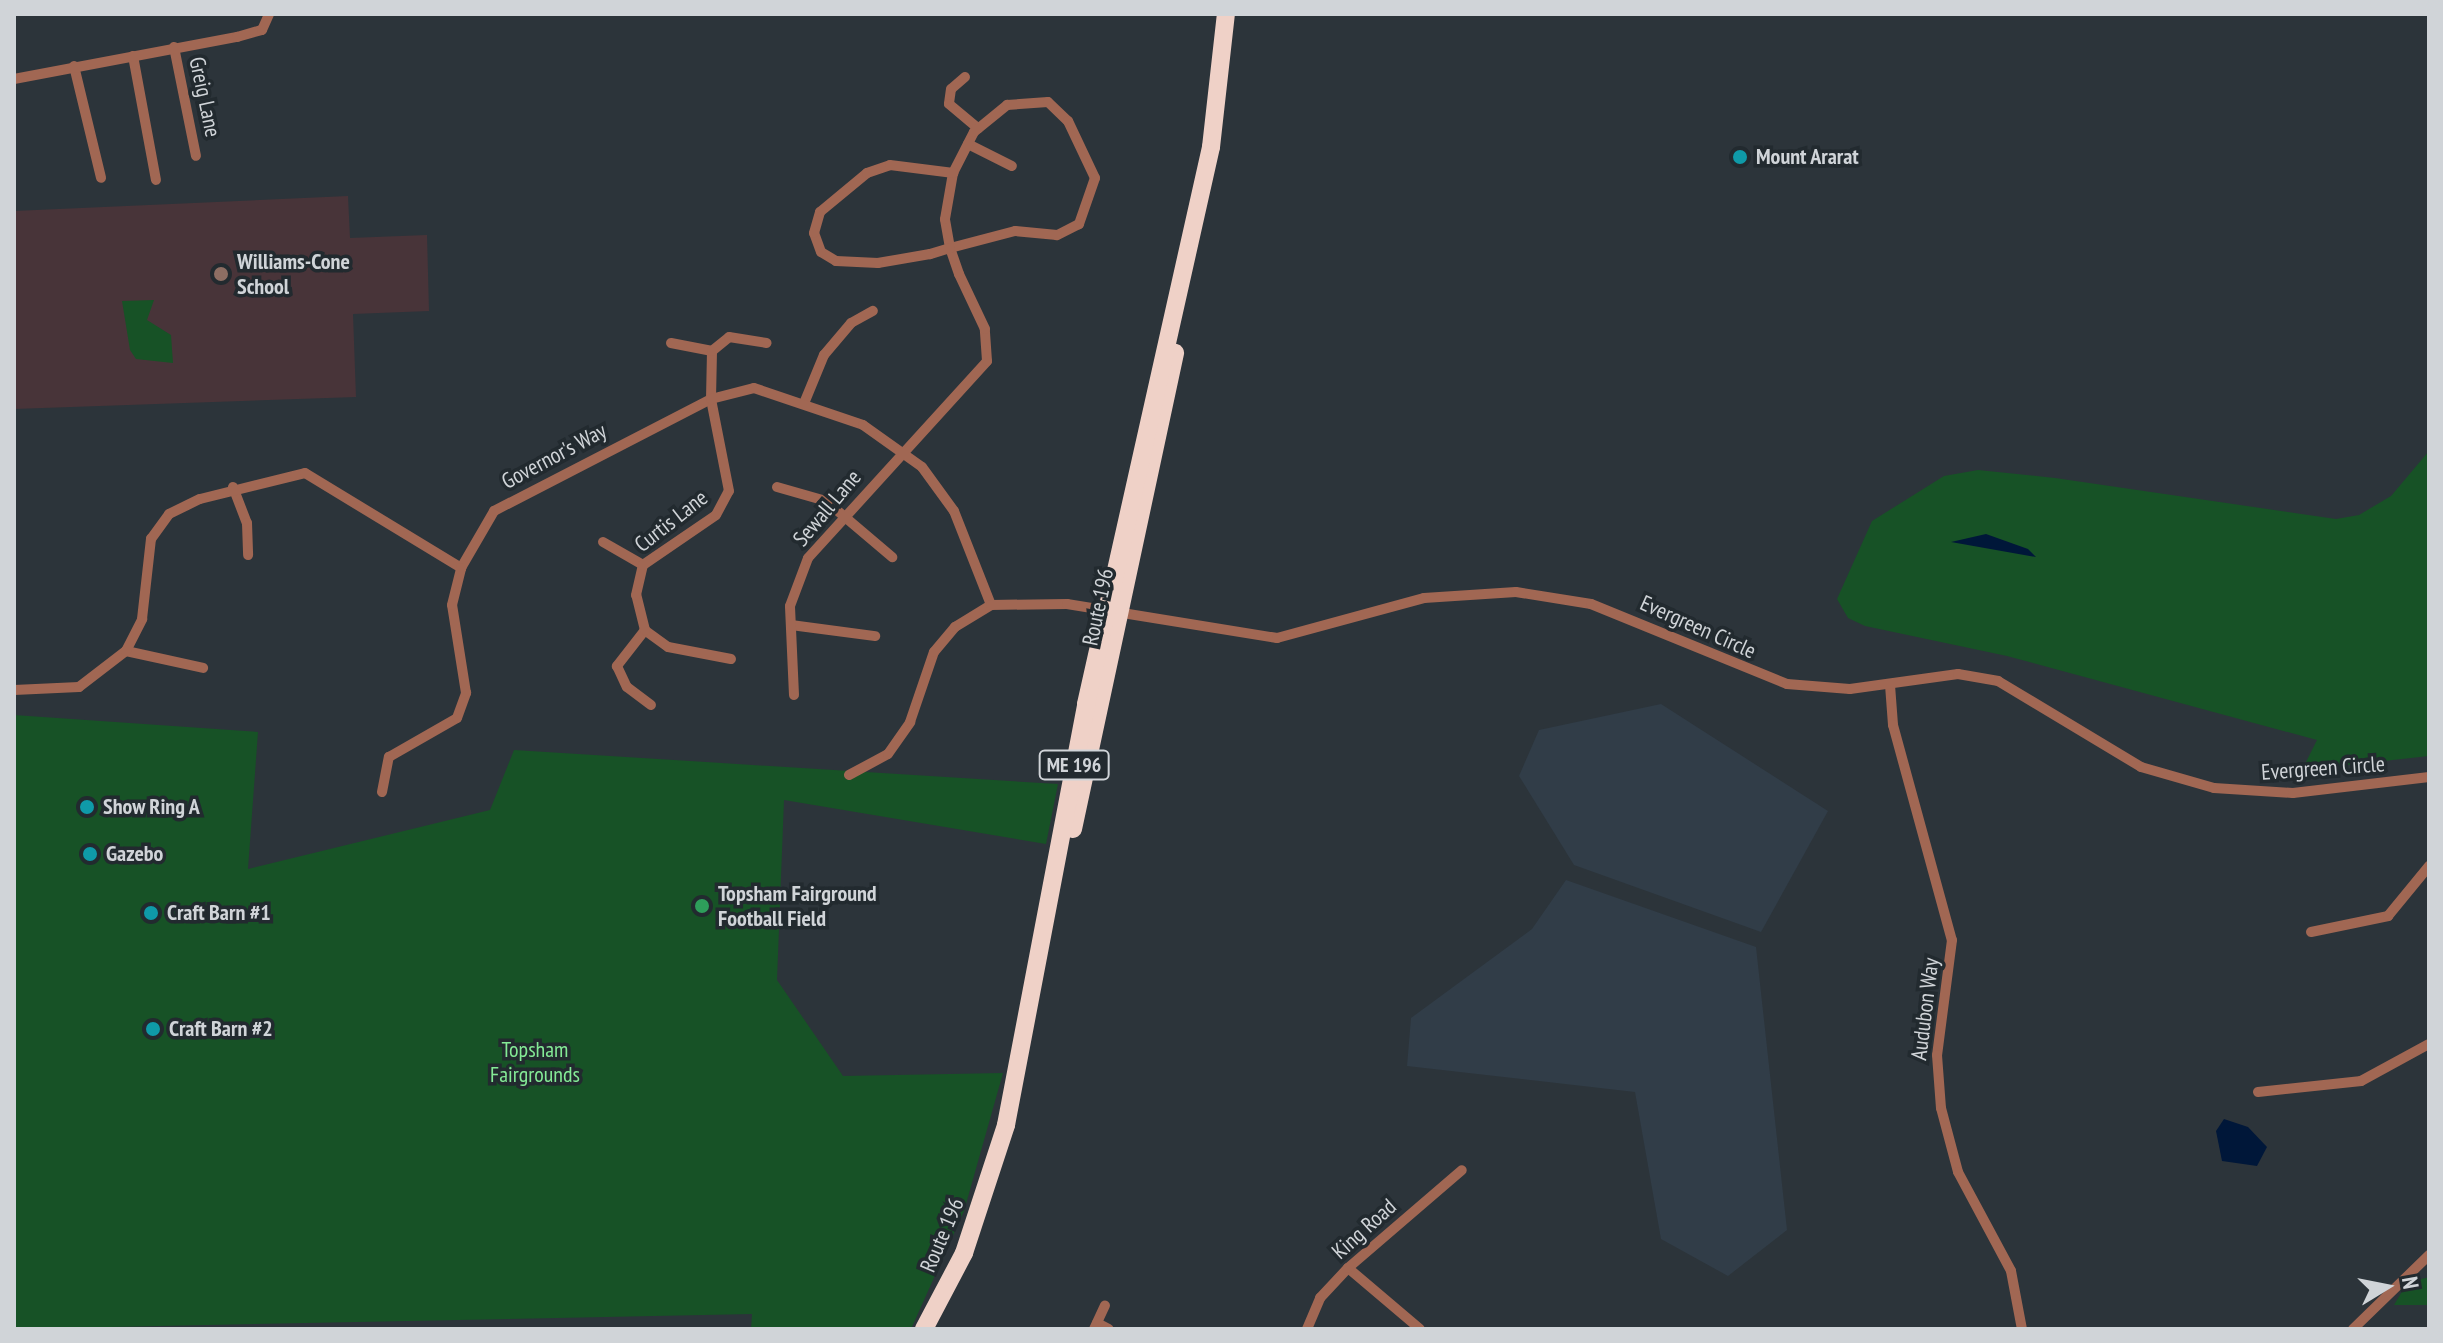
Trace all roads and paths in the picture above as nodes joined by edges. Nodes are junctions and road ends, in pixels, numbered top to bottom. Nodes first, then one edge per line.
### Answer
1 (269, 14) edge
2 (1226, 14) edge
3 (174, 47) junction
4 (133, 56) junction
5 (74, 66) junction
6 (965, 77) dead end
7 (14, 79) edge
8 (978, 128) junction
9 (968, 144) junction
10 (196, 156) dead end
11 (1012, 166) dead end
12 (953, 173) junction
13 (101, 178) dead end
14 (156, 180) dead end
15 (950, 248) junction
16 (873, 311) dead end
17 (671, 343) dead end
18 (767, 343) dead end
19 (712, 351) junction
20 (711, 399) junction
21 (805, 401) junction
22 (904, 451) junction
23 (233, 487) junction
24 (777, 487) dead end
25 (844, 520) junction
26 (603, 542) dead end
27 (248, 555) dead end
28 (892, 557) dead end
29 (643, 565) junction
30 (461, 568) junction
31 (991, 605) junction
32 (1115, 610) junction
33 (791, 625) junction
34 (645, 630) junction
35 (875, 636) dead end
36 (126, 651) junction
37 (731, 659) dead end
38 (203, 668) dead end
39 (1890, 685) junction
40 (14, 690) edge
41 (794, 695) dead end
42 (651, 705) dead end
43 (849, 775) dead end
44 (2429, 777) edge
45 (382, 792) dead end
46 (2429, 866) edge
47 (2311, 932) dead end
48 (2429, 1044) edge
49 (2258, 1092) dead end
50 (1462, 1170) dead end
51 (2429, 1255) edge
52 (1348, 1268) junction
53 (1105, 1305) dead end
54 (1096, 1326) edge
55 (924, 1329) edge
56 (1109, 1329) edge
57 (1307, 1329) edge
58 (1420, 1329) edge
59 (2022, 1329) edge
60 (2353, 1329) edge

1 - 3 street
2 - 32 highway, Route 196 / ME 196
3 - 4 street
3 - 10 street, Greig Lane
4 - 5 street
4 - 14 street
5 - 7 street
5 - 13 street
6 - 8 street
8 - 9 street, Sewall Lane
8 - 15 street
9 - 11 street
9 - 12 street, Sewall Lane
12 - 15 street, Sewall Lane
12 - 15 street
15 - 22 street, Sewall Lane
16 - 21 street
17 - 19 street
18 - 19 street
19 - 20 street, Curtis Lane
20 - 21 street, Governor's Way
20 - 29 street, Curtis Lane
20 - 30 street, Governor's Way
21 - 22 street, Governor's Way
22 - 25 street, Sewall Lane
22 - 31 street, Governor's Way
23 - 27 street
23 - 30 street
23 - 36 street
24 - 25 street
25 - 28 street
25 - 33 street, Sewall Lane
26 - 29 street
29 - 34 street, Curtis Lane
30 - 45 street, Governor's Way
31 - 32 street, Evergreen Circle
31 - 43 street
32 - 39 street, Evergreen Circle
32 - 55 highway, Route 196 / ME 196
33 - 35 street
33 - 41 street, Sewall Lane
34 - 37 street
34 - 42 street
36 - 38 street
36 - 40 street
39 - 44 street, Evergreen Circle
39 - 59 street, Audubon Way
46 - 47 street
48 - 49 street
50 - 52 street, King Road
51 - 60 street
52 - 57 street, King Road
52 - 58 street
53 - 54 street
54 - 56 street

